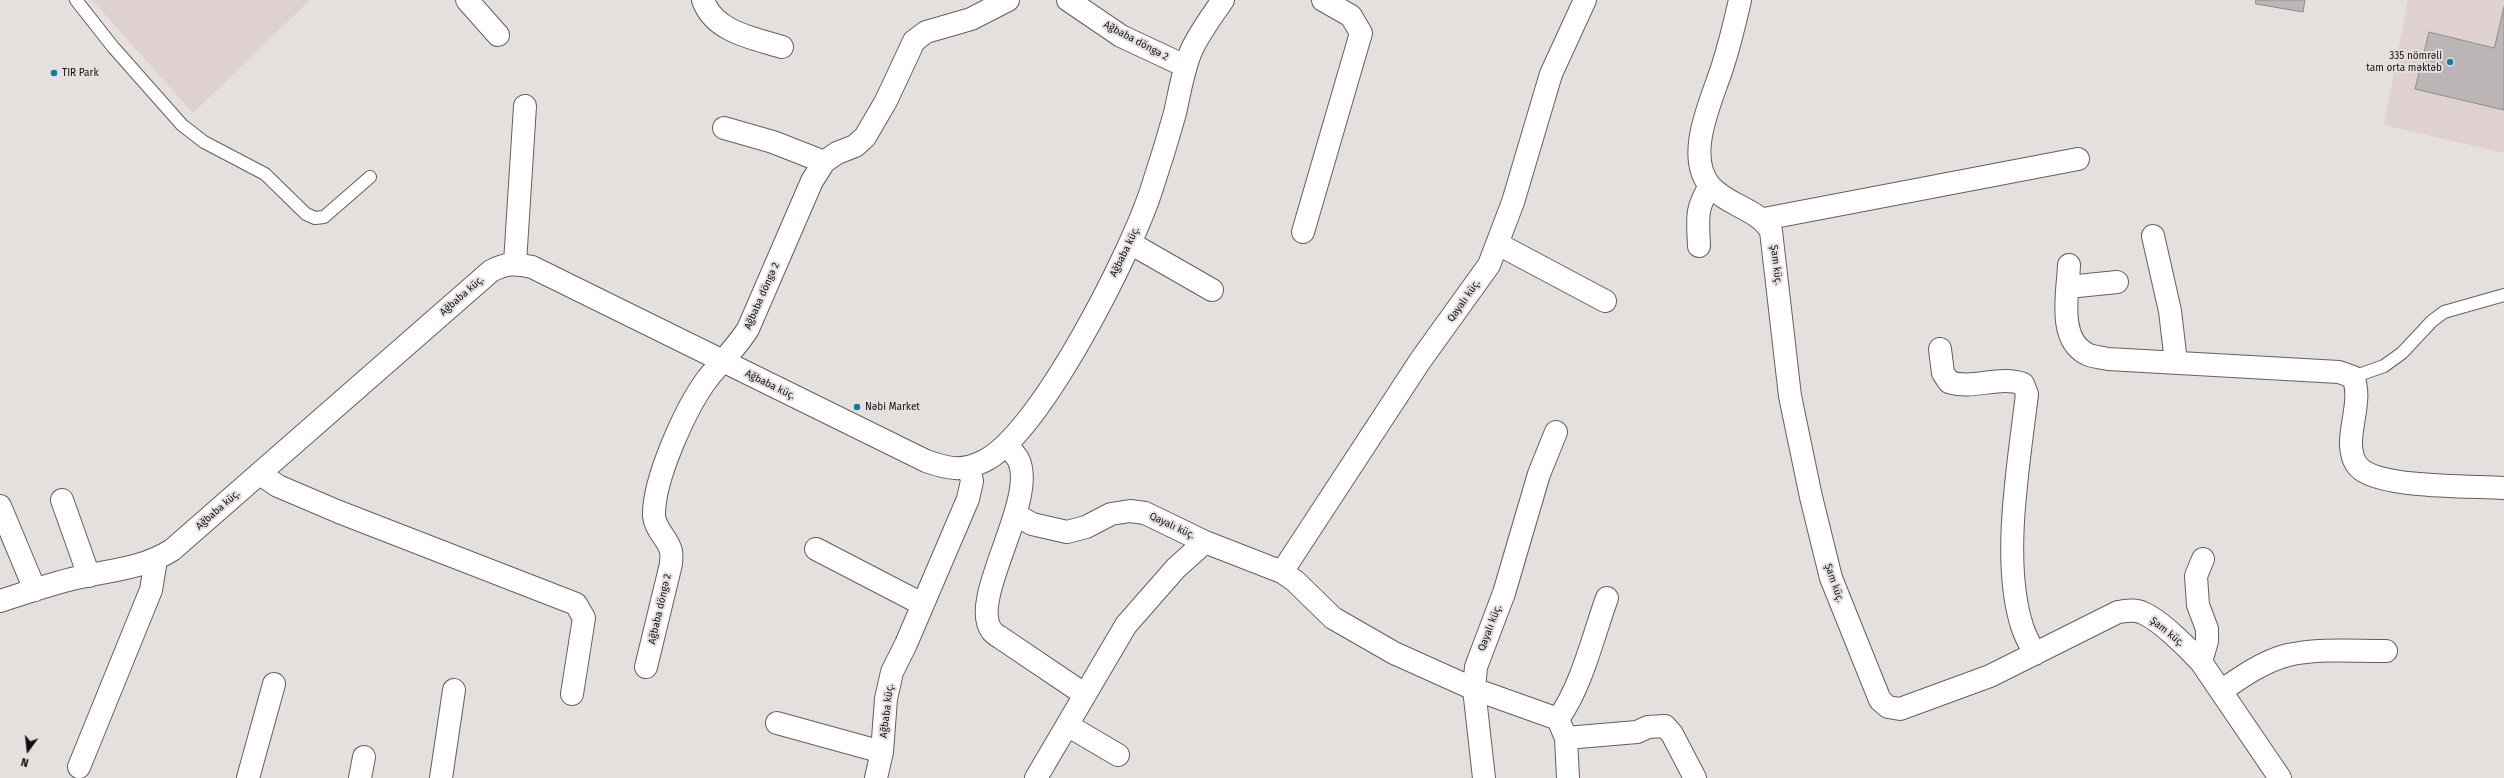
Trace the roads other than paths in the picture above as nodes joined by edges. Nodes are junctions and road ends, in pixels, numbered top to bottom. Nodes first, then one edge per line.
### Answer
1 (76, 0) edge
2 (467, 0) edge
3 (704, 0) edge
4 (1008, 0) edge
5 (1068, 0) edge
6 (1222, 0) edge
7 (1323, 0) edge
8 (1585, 0) edge
9 (1740, 0) edge
10 (498, 35) dead end
11 (782, 47) dead end
12 (1185, 66) junction
13 (525, 106) dead end
14 (724, 128) dead end
15 (2078, 159) dead end
16 (824, 162) junction
17 (370, 177) dead end
18 (1710, 186) junction
19 (1764, 219) junction
20 (1303, 232) dead end
21 (2153, 236) dead end
22 (1130, 243) junction
23 (1498, 244) junction
24 (1699, 246) dead end
25 (514, 262) junction
26 (2069, 265) dead end
27 (2118, 282) dead end
28 (2068, 287) junction
29 (1212, 290) dead end
30 (2504, 295) edge
31 (1605, 301) dead end
32 (1940, 348) dead end
33 (724, 362) junction
34 (2176, 362) junction
35 (2353, 377) junction
36 (1556, 432) dead end
37 (1006, 445) junction
38 (969, 468) junction
39 (260, 474) junction
40 (2504, 488) edge
41 (62, 500) dead end
42 (0, 506) edge
43 (1015, 514) junction
44 (1205, 542) junction
45 (816, 548) dead end
46 (2204, 559) dead end
47 (156, 560) junction
48 (1282, 572) junction
49 (88, 576) junction
50 (35, 590) junction
51 (1607, 598) dead end
52 (0, 601) edge
53 (922, 604) junction
54 (2386, 651) dead end
55 (2035, 654) junction
56 (2201, 662) junction
57 (646, 667) dead end
58 (274, 684) dead end
59 (1474, 689) junction
60 (454, 690) dead end
61 (2221, 691) junction
62 (572, 694) dead end
63 (1084, 694) junction
64 (777, 723) dead end
65 (1067, 724) junction
66 (1562, 728) junction
67 (882, 752) junction
68 (1118, 755) dead end
69 (79, 767) dead end
70 (248, 778) edge
71 (441, 778) edge
72 (876, 778) edge
73 (1036, 778) edge
74 (1484, 778) edge
75 (1568, 778) edge
76 (1695, 778) edge
77 (2280, 778) edge

1 - 17 lane
2 - 10 street
3 - 11 street
4 - 16 street, Ağbaba döngə 2
5 - 12 street, Ağbaba döngə 2
6 - 12 street, Ağbaba küç.
7 - 20 street
8 - 23 street, Qayalı küç.
9 - 18 street
12 - 22 street, Ağbaba küç.
13 - 25 street
14 - 16 street
15 - 19 street
16 - 33 street, Ağbaba döngə 2
18 - 19 street
18 - 24 street
19 - 55 street, Şam küç.
21 - 34 street
22 - 29 street
22 - 37 street, Ağbaba küç.
23 - 31 street
23 - 48 street, Qayalı küç.
25 - 33 street, Ağbaba küç.
25 - 39 street, Ağbaba küç.
26 - 28 street
27 - 28 street
28 - 34 street
30 - 35 lane
32 - 55 street
33 - 38 street, Ağbaba küç.
33 - 57 street, Ağbaba döngə 2
34 - 35 street
35 - 40 street
36 - 59 street, Qayalı küç.
37 - 38 street, Ağbaba küç.
37 - 43 street
38 - 53 street, Ağbaba küç.
39 - 47 street, Ağbaba küç.
39 - 62 street
41 - 49 street
42 - 50 street
43 - 44 street, Qayalı küç.
43 - 63 street
44 - 48 street, Qayalı küç.
44 - 63 street
45 - 53 street
46 - 56 street
47 - 49 street, Ağbaba küç.
47 - 69 street
48 - 59 street, Qayalı küç.
49 - 50 street, Ağbaba küç.
50 - 52 street, Ağbaba küç.
51 - 66 street
53 - 67 street, Ağbaba küç.
54 - 61 street
55 - 56 street, Şam küç.
56 - 61 street, Şam küç.
58 - 70 street
59 - 66 street, Qayalı küç.
59 - 74 street, Qayalı küç.
60 - 71 street
61 - 77 street, Şam küç.
63 - 65 street
64 - 67 street
65 - 68 street
65 - 73 street
66 - 75 street
66 - 76 street
67 - 72 street, Ağbaba küç.

